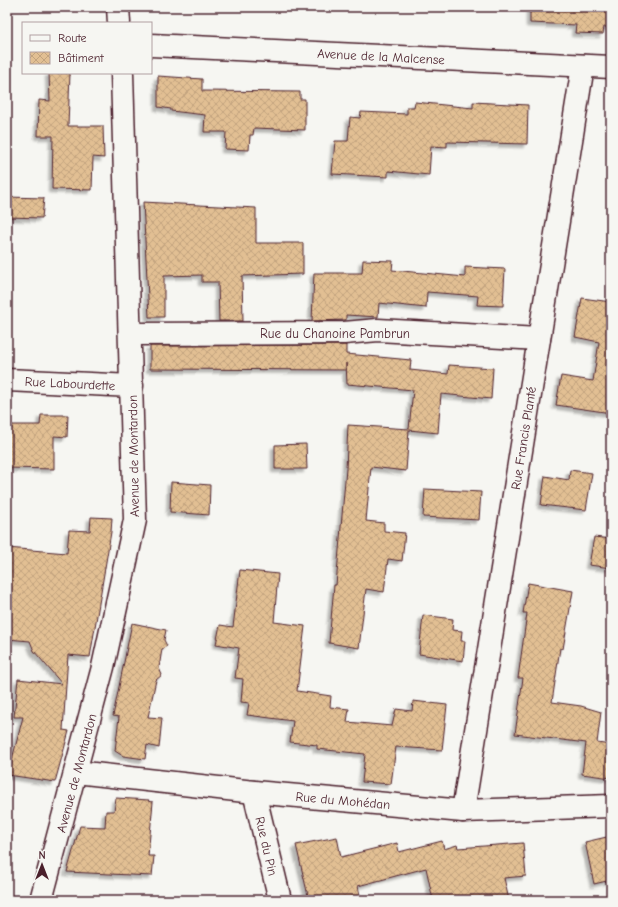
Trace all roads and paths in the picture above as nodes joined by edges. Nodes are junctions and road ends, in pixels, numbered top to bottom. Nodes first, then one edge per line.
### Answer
1 (118, 7) edge
2 (119, 22) edge
3 (152, 45) edge
4 (583, 66) junction
5 (611, 67) edge
6 (122, 74) edge
7 (131, 334) junction
8 (539, 339) junction
9 (7, 380) edge
10 (132, 386) junction
11 (76, 772) junction
12 (254, 792) junction
13 (611, 806) edge
14 (463, 811) junction
15 (41, 900) edge
16 (280, 900) edge

1 - 2 street
3 - 4 street, Avenue de la Malcense
4 - 5 street, Avenue de la Malcense
4 - 8 street, Rue Francis Planté
6 - 7 street, Avenue de Montardon
7 - 8 street, Rue du Chanoine Pambrun
7 - 10 street, Avenue de Montardon
8 - 14 street, Rue Francis Planté
9 - 10 street, Rue Labourdette
10 - 11 street, Avenue de Montardon
11 - 12 street, Rue du Mohédan
11 - 15 street, Avenue de Montardon
12 - 14 street, Rue du Mohédan
12 - 16 street, Rue du Pin
13 - 14 street, Rue du Mohédan

